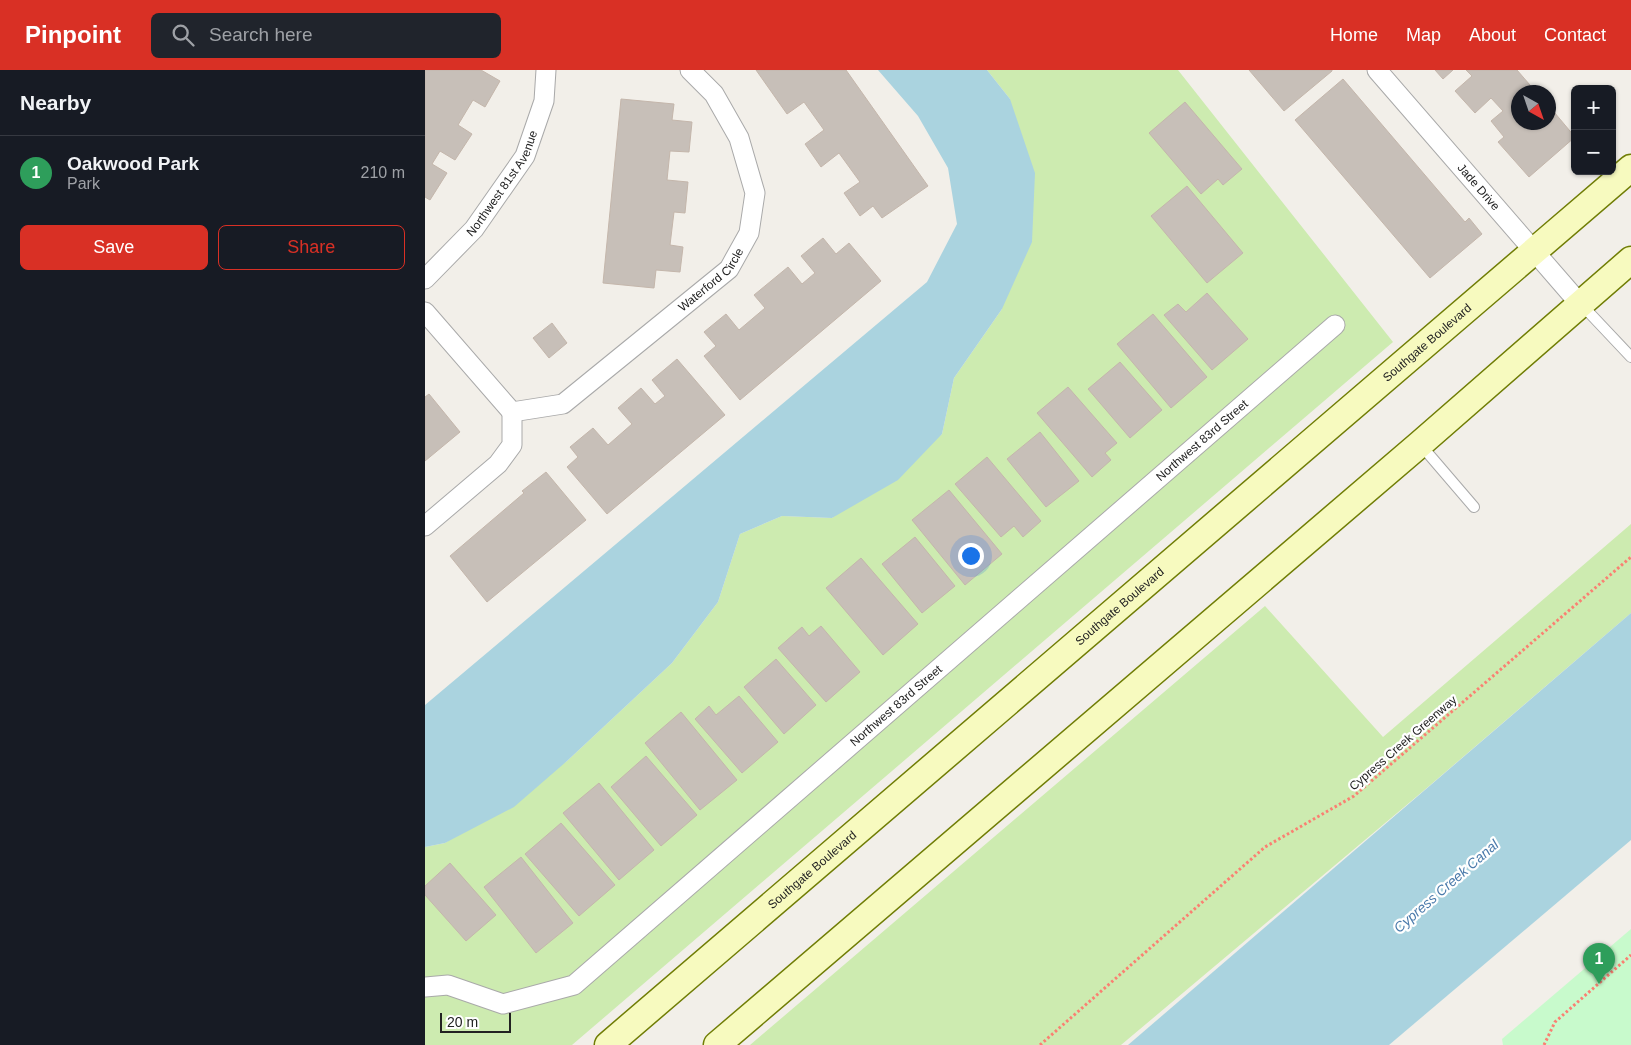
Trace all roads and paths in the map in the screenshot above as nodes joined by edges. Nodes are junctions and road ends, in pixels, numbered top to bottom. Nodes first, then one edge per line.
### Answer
1 (546, 70) edge
2 (690, 70) edge
3 (1377, 70) edge
4 (1631, 168) edge
5 (1534, 249) junction
6 (1631, 260) edge
7 (425, 280) edge
8 (1580, 304) junction
9 (425, 312) edge
10 (1335, 325) dead end
11 (1631, 357) edge
12 (512, 412) junction
13 (1420, 444) junction
14 (1474, 507) dead end
15 (425, 526) edge
16 (1631, 557) edge
17 (1631, 955) edge
18 (425, 987) edge
19 (608, 1045) edge
20 (717, 1045) edge
21 (1040, 1045) edge
22 (1544, 1045) edge

1 - 7 street, Northwest 81st Avenue
2 - 12 street, Waterford Circle
3 - 5 street, Jade Drive
4 - 5 main road, Southgate Boulevard
5 - 8 street, Jade Drive
5 - 19 main road, Southgate Boulevard
6 - 8 main road
8 - 11 lane
8 - 13 main road
9 - 12 street
10 - 18 street, Northwest 83rd Street
12 - 15 street
13 - 14 lane
13 - 20 main road
16 - 21 path, Cypress Creek Greenway
17 - 22 path

